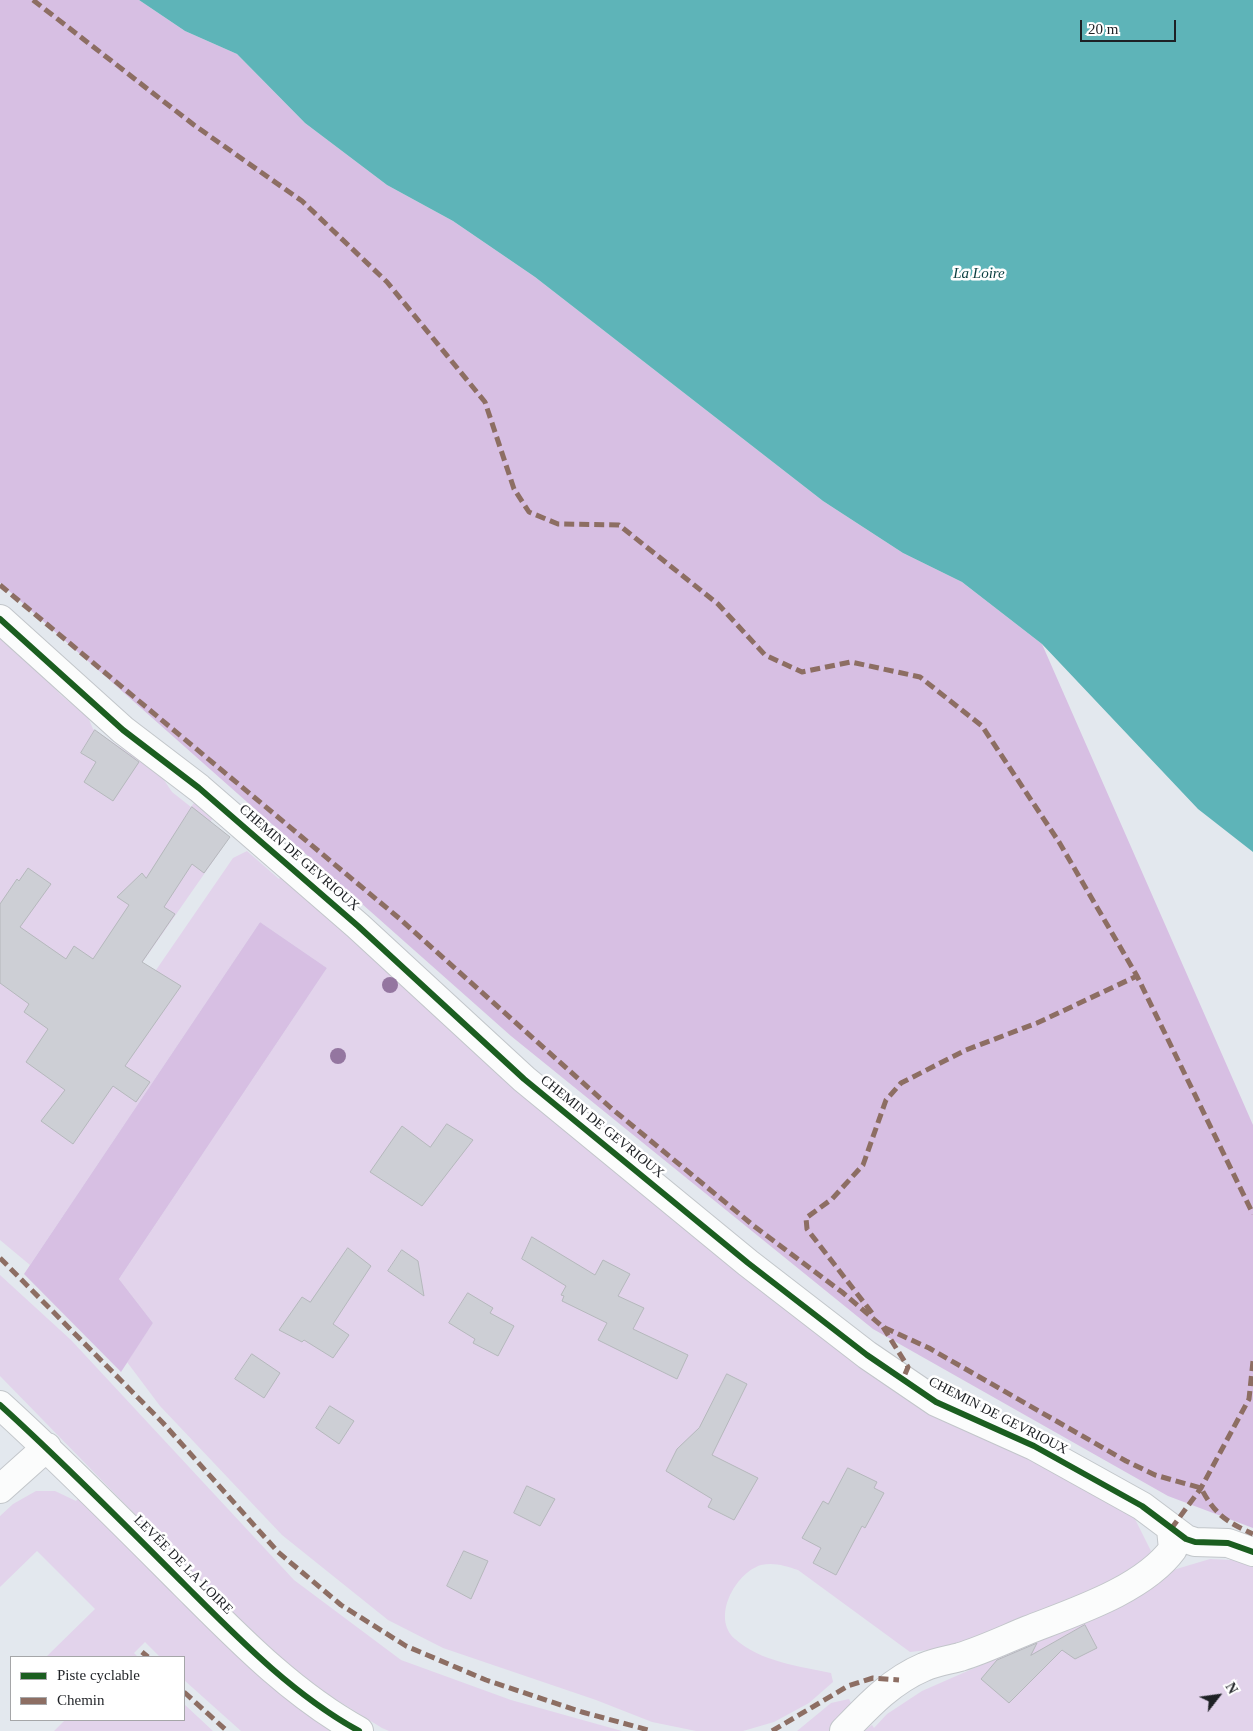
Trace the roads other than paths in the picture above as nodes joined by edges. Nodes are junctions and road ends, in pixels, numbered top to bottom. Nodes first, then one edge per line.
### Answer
1 (0, 618) edge
2 (0, 1405) edge
3 (47, 1447) junction
4 (0, 1489) edge
5 (1171, 1529) junction
6 (1253, 1552) edge
7 (358, 1731) edge
8 (844, 1731) edge

1 - 5 street, CHEMIN DE GEVRIOUX
2 - 3 street, LEVÉE DE LA LOIRE
3 - 4 street
3 - 7 street, LEVÉE DE LA LOIRE
5 - 6 street, CHEMIN DE GEVRIOUX
5 - 8 street

